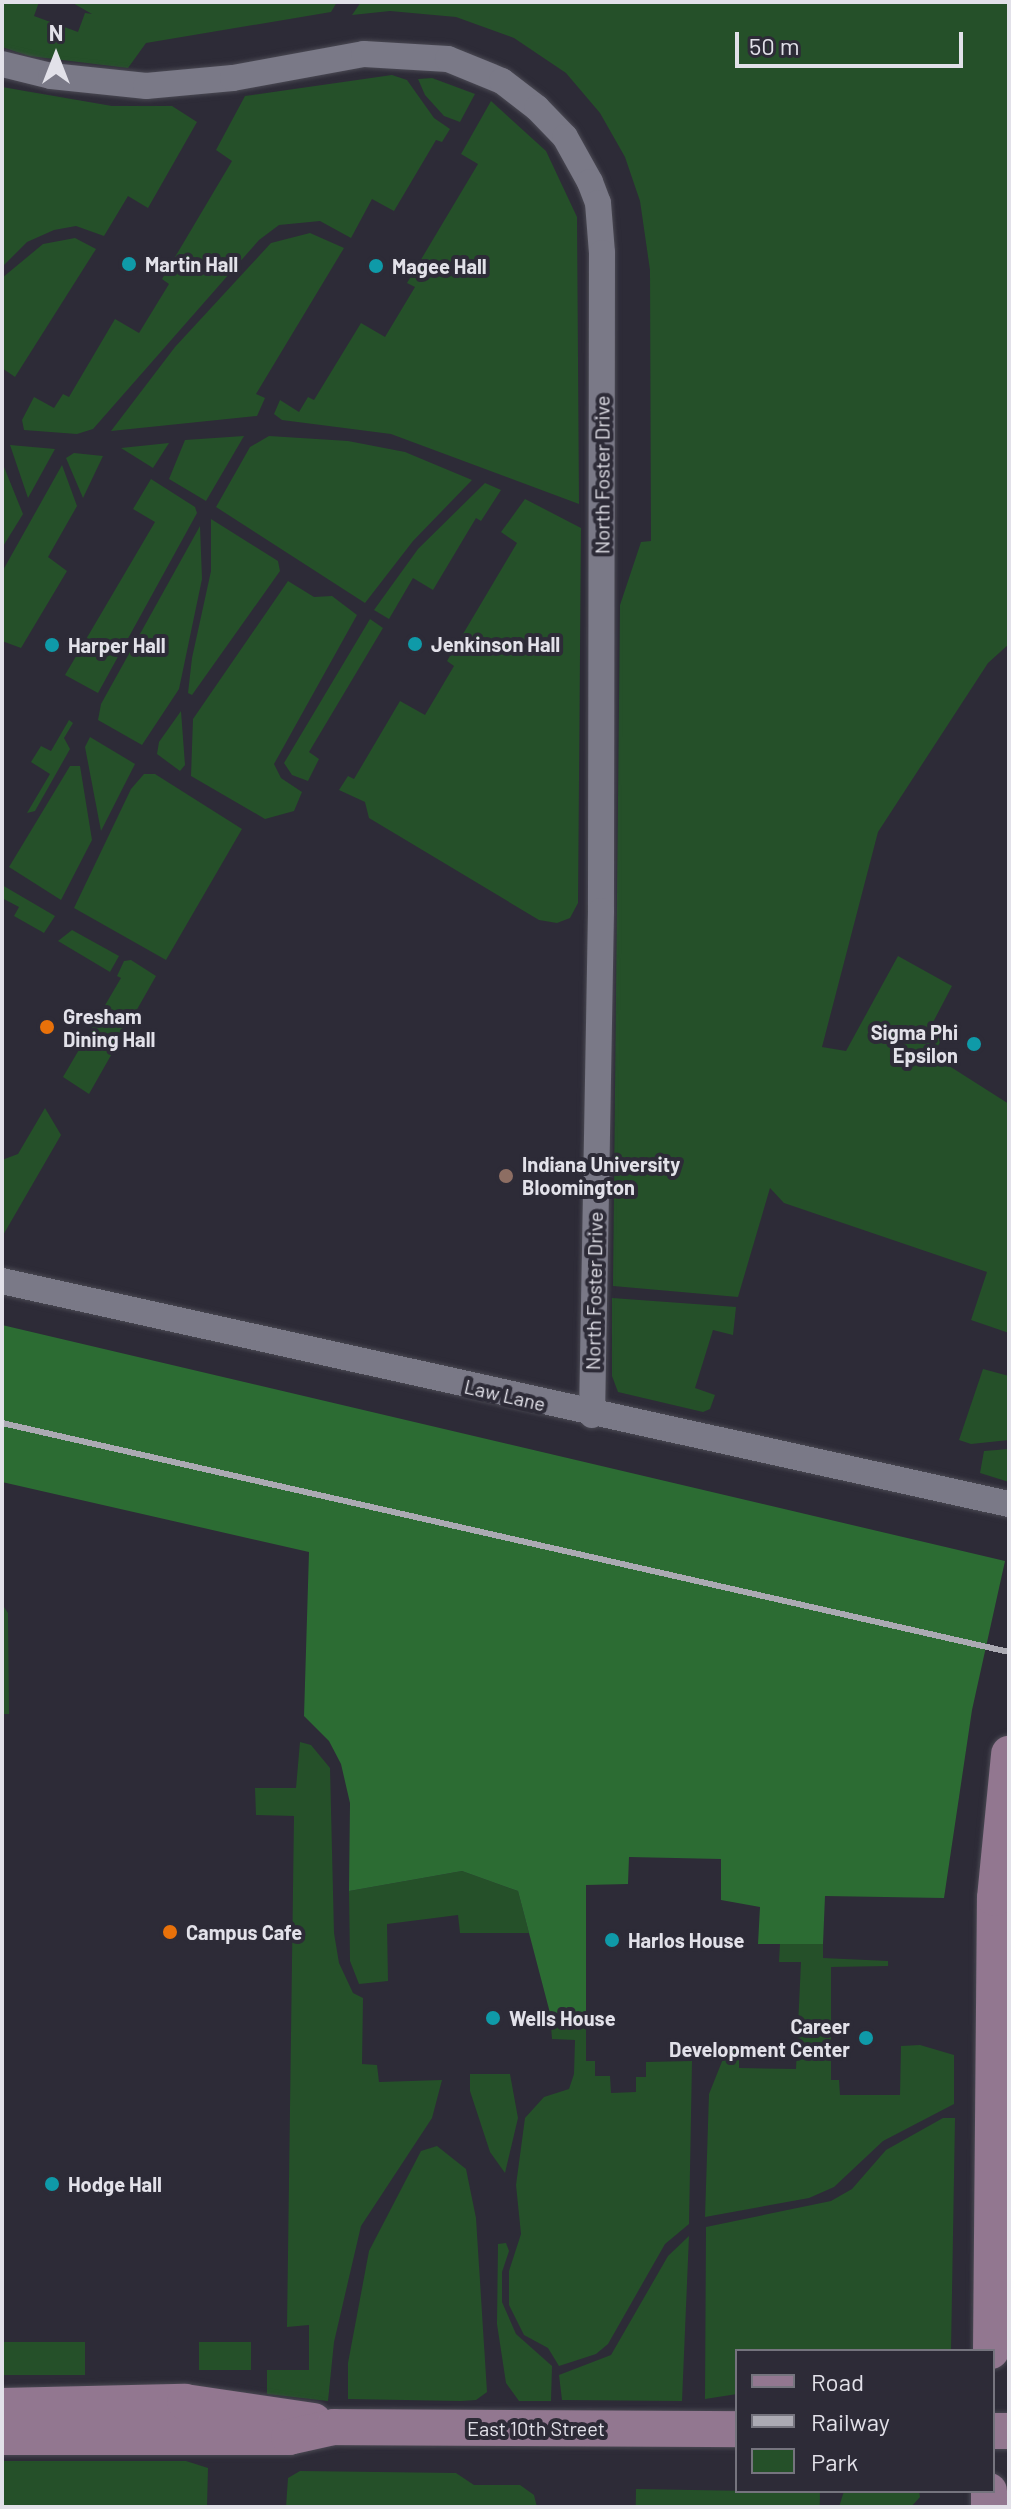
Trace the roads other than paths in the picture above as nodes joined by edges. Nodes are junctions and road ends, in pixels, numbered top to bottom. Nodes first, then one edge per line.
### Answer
1 (2, 64) edge
2 (2, 1281) edge
3 (592, 1415) junction
4 (1009, 1504) edge
5 (1009, 1754) edge
6 (991, 2349) edge
7 (2, 2406) edge
8 (334, 2427) junction
9 (735, 2429) edge
10 (2, 2437) edge

1 - 3 street, North Foster Drive
2 - 3 street, Law Lane
3 - 4 street, Law Lane
5 - 6 street
7 - 8 street, East 10th Street
8 - 9 street, East 10th Street
8 - 10 street, East 10th Street

